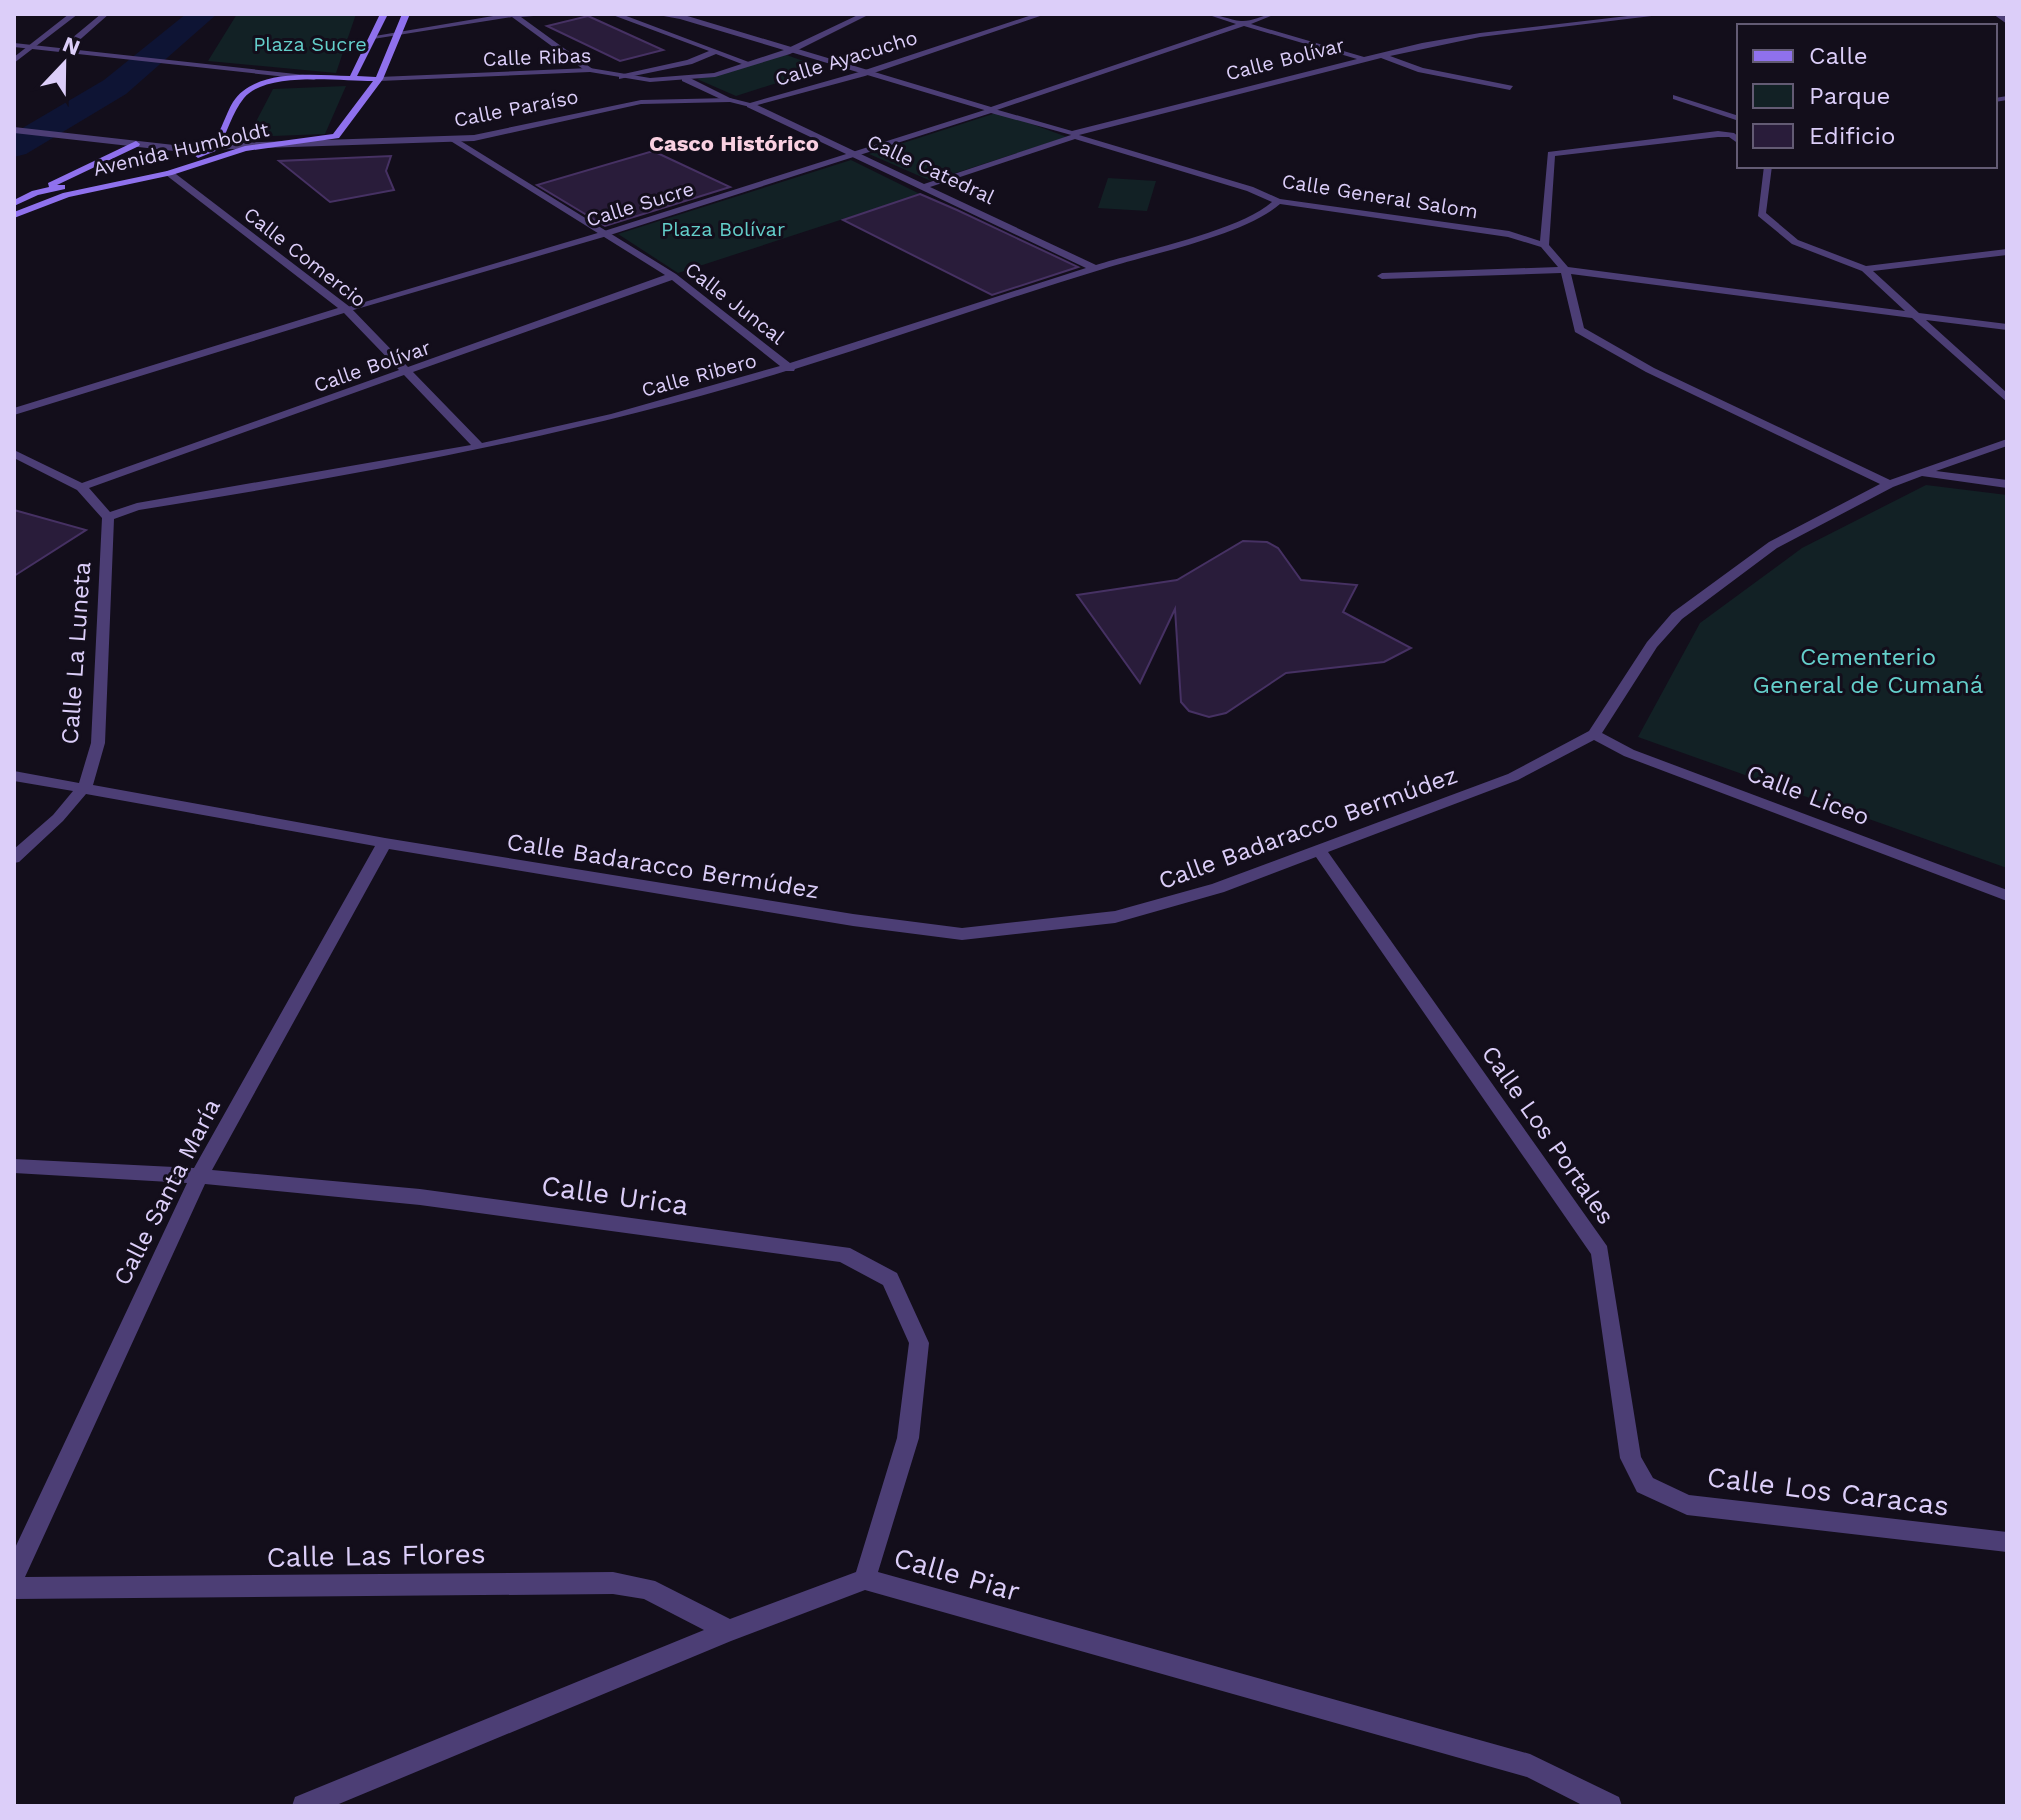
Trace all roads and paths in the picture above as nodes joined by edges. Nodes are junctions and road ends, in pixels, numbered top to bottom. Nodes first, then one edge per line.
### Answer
1 (74, 14) edge
2 (105, 14) edge
3 (384, 14) edge
4 (406, 14) edge
5 (554, 14) edge
6 (616, 14) edge
7 (658, 14) edge
8 (866, 14) edge
9 (1042, 14) edge
10 (1210, 14) edge
11 (1272, 14) edge
12 (1664, 14) edge
13 (1997, 14) edge
14 (517, 15) edge
15 (2007, 22) edge
16 (1244, 23) junction
17 (396, 35) junction
18 (373, 37) junction
19 (14, 45) edge
20 (32, 48) junction
21 (63, 50) junction
22 (717, 51) junction
23 (787, 52) junction
24 (1380, 55) junction
25 (1363, 59) junction
26 (14, 61) edge
27 (750, 64) junction
28 (590, 70) junction
29 (862, 74) junction
30 (622, 77) junction
31 (314, 78) junction
32 (352, 79) junction
33 (379, 79) junction
34 (685, 79) junction
35 (1510, 88) dead end
36 (1676, 97) dead end
37 (730, 100) junction
38 (750, 105) junction
39 (991, 110) junction
40 (1735, 119) edge
41 (14, 130) edge
42 (1075, 134) junction
43 (1725, 134) junction
44 (453, 140) junction
45 (1737, 140) edge
46 (287, 143) junction
47 (136, 144) junction
48 (215, 148) junction
49 (858, 154) junction
50 (1768, 168) edge
51 (169, 173) junction
52 (927, 185) junction
53 (35, 193) junction
54 (1278, 201) junction
55 (14, 203) edge
56 (14, 215) edge
57 (604, 234) junction
58 (1544, 245) junction
59 (2007, 252) edge
60 (1095, 268) junction
61 (1865, 269) junction
62 (1565, 270) junction
63 (673, 276) junction
64 (1382, 276) dead end
65 (346, 309) junction
66 (1911, 315) junction
67 (2007, 327) edge
68 (790, 369) junction
69 (407, 373) junction
70 (2007, 399) edge
71 (14, 412) edge
72 (2007, 442) edge
73 (479, 447) junction
74 (14, 453) edge
75 (1917, 472) junction
76 (1889, 484) junction
77 (2007, 484) edge
78 (81, 487) junction
79 (108, 517) junction
80 (1594, 734) junction
81 (14, 776) edge
82 (85, 786) junction
83 (385, 843) junction
84 (1319, 850) junction
85 (14, 858) edge
86 (2007, 896) edge
87 (14, 1166) edge
88 (199, 1176) junction
89 (1645, 1485) joint
90 (2007, 1542) edge
91 (14, 1575) edge
92 (865, 1579) junction
93 (14, 1588) edge
94 (729, 1631) junction
95 (304, 1806) edge
96 (1610, 1806) edge

1 - 20 street
2 - 21 street
3 - 18 main road
4 - 17 main road, Avenida Humboldt
5 - 14 street
6 - 7 street, Calle General Salom
6 - 22 street
7 - 23 street, Calle General Salom
8 - 23 street, Calle Ribas
9 - 29 street, Calle Ayacucho
10 - 16 street
11 - 16 street, Calle Sucre
12 - 24 street, Calle Bolívar
13 - 15 street
14 - 17 street
14 - 28 street
16 - 25 street
16 - 39 street, Calle Sucre
17 - 18 street
17 - 33 main road, Avenida Humboldt
18 - 32 main road
19 - 20 street
20 - 21 street
20 - 26 street
21 - 31 street
22 - 27 street
22 - 30 street
23 - 27 street, Calle Ribas
23 - 29 street, Calle General Salom
24 - 25 street, Calle Bolívar
24 - 35 street
25 - 42 street, Calle Bolívar
27 - 34 street, Calle Ribas
28 - 30 street, Calle Ribas
28 - 33 street, Calle Ribas
29 - 38 street, Calle Ayacucho
29 - 39 street, Calle General Salom
30 - 34 street, Calle Ribas
31 - 32 main road, Avenida Humboldt
31 - 48 main road, Avenida Humboldt
32 - 33 main road, Avenida Humboldt
33 - 46 main road, Avenida Humboldt
34 - 37 street
36 - 40 street
37 - 38 street, Calle Paraíso
37 - 44 street, Calle Paraíso
38 - 49 street, Calle Catedral
39 - 42 street, Calle General Salom
39 - 49 street, Calle Sucre
40 - 43 street
41 - 47 street, Calle Paraíso
42 - 52 street, Calle Bolívar
42 - 54 street, Calle General Salom
43 - 45 street
43 - 58 street
44 - 46 street, Calle Paraíso
44 - 57 street, Calle Juncal
46 - 48 street, Calle Paraíso
46 - 51 main road, Avenida Humboldt
47 - 48 street, Calle Paraíso
47 - 53 main road
48 - 53 main road, Avenida Humboldt
49 - 52 street, Calle Catedral
49 - 57 street, Calle Sucre
50 - 61 street
51 - 56 main road, Avenida Humboldt
51 - 65 street, Calle Comercio
52 - 60 street, Calle Catedral
53 - 55 main road, Avenida Humboldt
54 - 58 street, Calle General Salom
54 - 60 street, Calle Ribero
57 - 63 street, Calle Juncal
57 - 65 street, Calle Sucre
58 - 62 street
59 - 61 street
60 - 68 street, Calle Ribero
61 - 66 street
62 - 64 street
62 - 66 street
62 - 76 street
63 - 68 street, Calle Juncal
63 - 69 street, Calle Bolívar
65 - 69 street, Calle Comercio
65 - 71 street, Calle Sucre
66 - 67 street
66 - 70 street
68 - 73 street, Calle Ribero
69 - 73 street, Calle Comercio
69 - 78 street, Calle Bolívar
72 - 75 street, Calle Badaracco Bermúdez
73 - 79 street, Calle Ribero
74 - 78 street
75 - 76 street, Calle Badaracco Bermúdez
75 - 77 street
76 - 80 street, Calle Badaracco Bermúdez
78 - 79 street
79 - 82 street, Calle La Luneta
80 - 84 street, Calle Badaracco Bermúdez
80 - 86 street, Calle Liceo
81 - 82 street, Calle Badaracco Bermúdez
82 - 83 street, Calle Badaracco Bermúdez
82 - 85 street, Calle La Luneta
83 - 84 street, Calle Badaracco Bermúdez
83 - 88 street, Calle Santa María
84 - 89 street, Calle Los Portales
87 - 88 street, Calle Urica
88 - 91 street, Calle Santa María
88 - 92 street, Calle Urica
89 - 90 street, Calle Los Caracas
92 - 94 street, Calle Piar
92 - 96 street, Calle Piar
93 - 94 street, Calle Las Flores
94 - 95 street, Calle Piar

